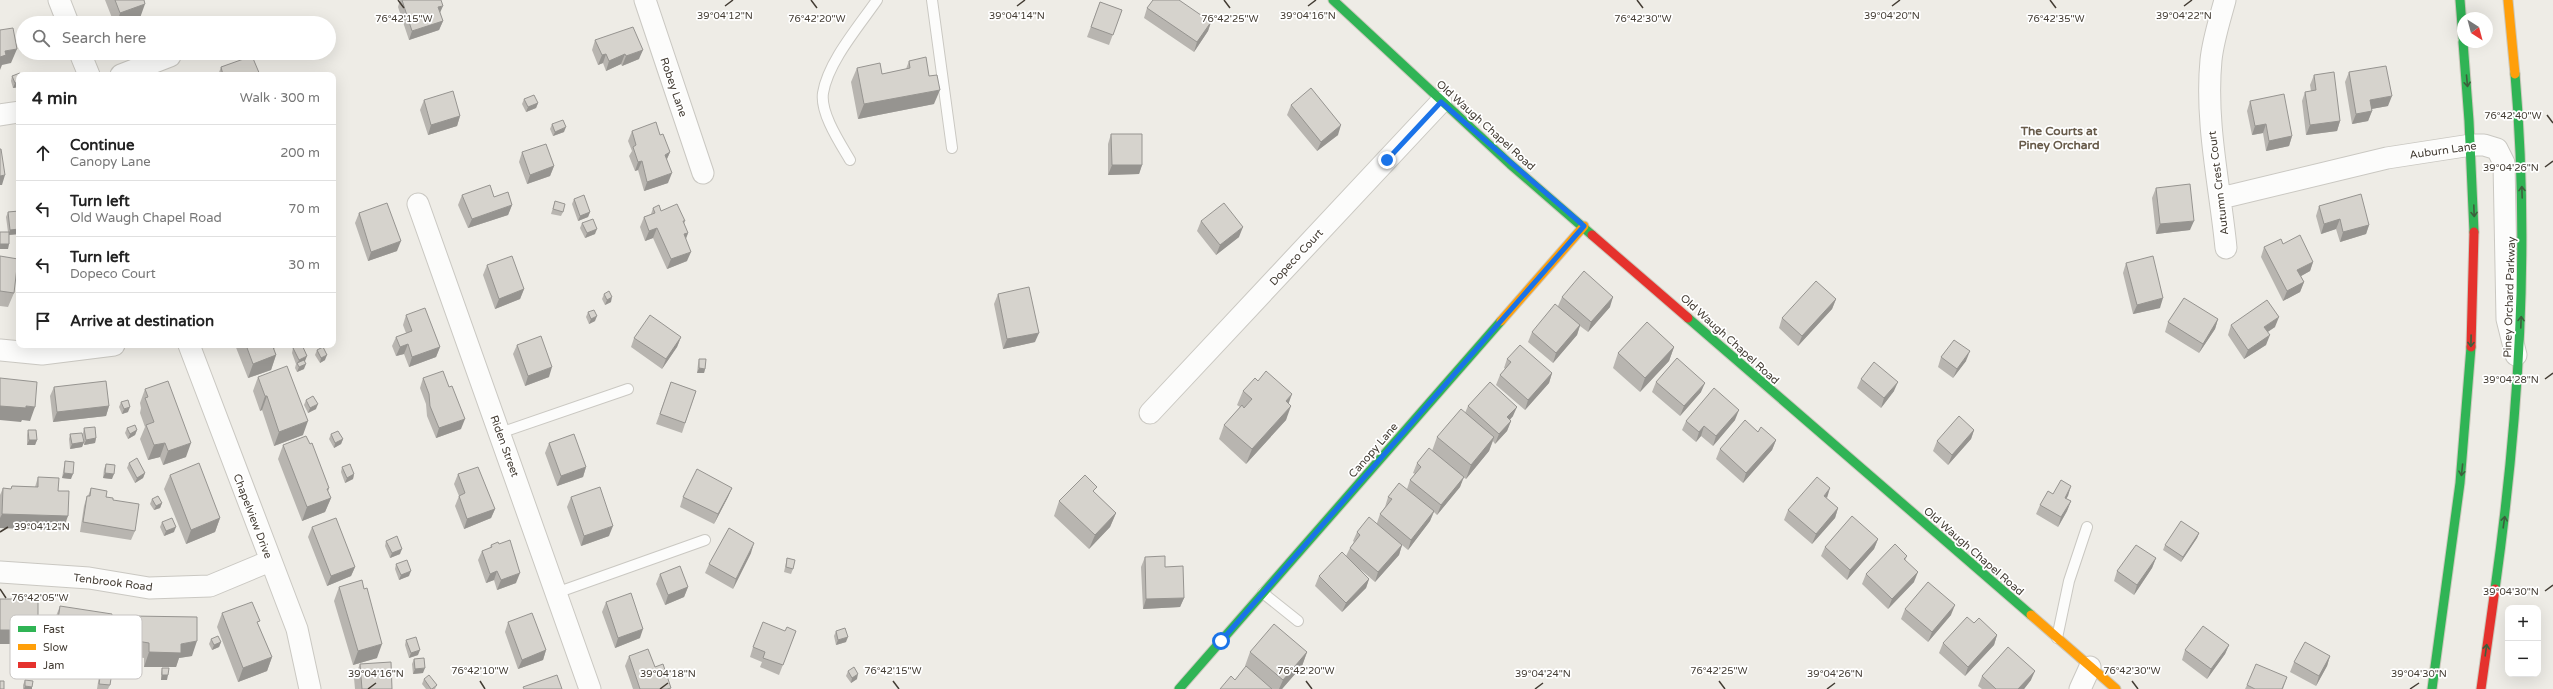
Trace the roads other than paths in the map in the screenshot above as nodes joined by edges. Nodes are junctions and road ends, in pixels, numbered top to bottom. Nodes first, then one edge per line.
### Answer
1 (59, 0) edge
2 (645, 0) edge
3 (877, 0) edge
4 (932, 0) edge
5 (1333, 0) edge
6 (2225, 0) edge
7 (2460, 0) edge
8 (2508, 0) edge
9 (2461, 12) edge
10 (65, 16) edge
11 (2463, 48) edge
12 (83, 60) edge
13 (160, 60) edge
14 (88, 72) edge
15 (129, 72) edge
16 (1441, 102) junction
17 (16, 112) edge
18 (0, 115) edge
19 (2471, 145) junction
20 (952, 148) dead end
21 (850, 160) dead end
22 (703, 173) dead end
23 (2221, 198) junction
24 (418, 204) dead end
25 (1584, 226) junction
26 (2226, 248) dead end
27 (90, 348) edge
28 (190, 348) edge
29 (0, 350) edge
30 (2519, 366) junction
31 (628, 388) dead end
32 (1150, 413) dead end
33 (500, 433) junction
34 (2087, 527) dead end
35 (705, 540) dead end
36 (270, 561) junction
37 (0, 572) edge
38 (556, 593) junction
39 (1263, 593) junction
40 (1298, 621) dead end
41 (2056, 638) junction
42 (2090, 667) junction
43 (310, 689) edge
44 (590, 689) edge
45 (1179, 689) edge
46 (2080, 689) edge
47 (2116, 689) edge
48 (2432, 689) edge
49 (2481, 689) edge

1 - 10 street
2 - 22 street, Robey Lane
3 - 21 lane
4 - 20 lane
5 - 16 street, Old Waugh Chapel Road
6 - 23 street, Autumn Crest Court
7 - 9 street
30 -> 8 street, Piney Orchard Parkway
11 -> 19 street
12 - 14 street
13 - 15 street
16 - 25 street, Old Waugh Chapel Road
16 - 32 street, Dopeco Court
17 - 18 street
19 - 23 street, Auburn Lane
19 - 30 street, Auburn Lane
19 -> 48 street
23 - 26 street, Autumn Crest Court
24 - 33 street, Riden Street
25 - 39 street, Canopy Lane
25 - 41 street, Old Waugh Chapel Road
27 - 29 street
28 - 36 street, Chapelview Drive
49 -> 30 street, Piney Orchard Parkway
31 - 33 lane
33 - 38 street, Riden Street
34 - 41 lane
35 - 38 lane
36 - 37 street, Tenbrook Road
36 - 43 street, Chapelview Drive
38 - 44 street, Riden Street
39 - 40 lane
39 - 45 street, Canopy Lane
41 - 42 street, Old Waugh Chapel Road
42 - 46 street
42 - 47 street, Old Waugh Chapel Road

